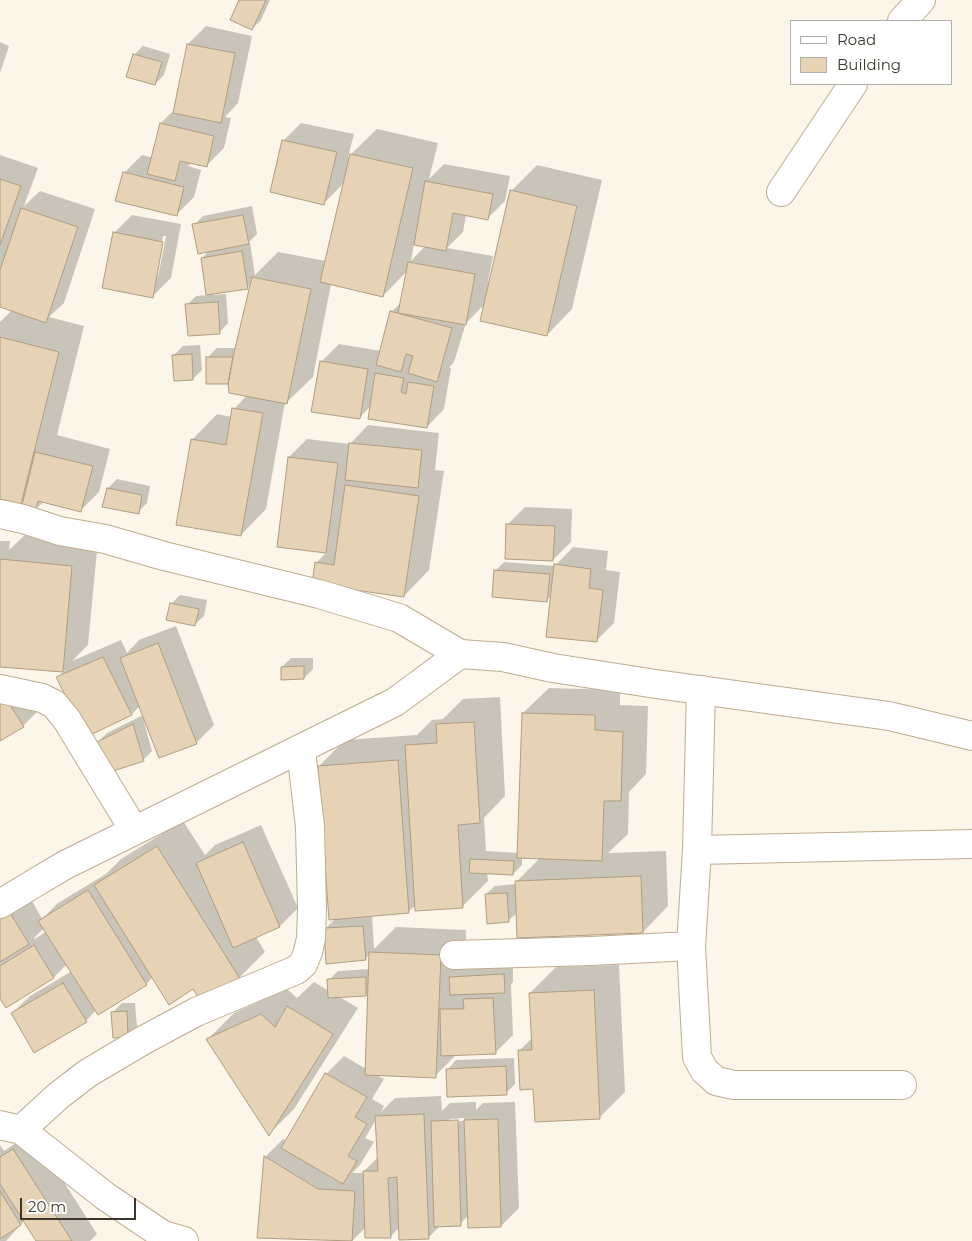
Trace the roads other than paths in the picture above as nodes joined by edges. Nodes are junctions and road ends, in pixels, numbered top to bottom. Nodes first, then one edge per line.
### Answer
1 (921, 0) edge
2 (903, 20) edge
3 (852, 85) edge
4 (781, 192) dead end
5 (0, 514) edge
6 (460, 654) junction
7 (0, 690) edge
8 (701, 690) junction
9 (972, 736) edge
10 (301, 750) junction
11 (134, 830) junction
12 (972, 844) edge
13 (697, 850) junction
14 (0, 904) edge
15 (691, 946) junction
16 (454, 955) dead end
17 (902, 1085) dead end
18 (11, 1128) edge
19 (184, 1241) edge

1 - 2 street
3 - 4 street
5 - 6 street
6 - 8 street
6 - 10 street
7 - 11 street
8 - 9 street
8 - 13 street
10 - 11 street
10 - 18 street
11 - 14 street
12 - 13 street
13 - 15 street
15 - 16 street
15 - 17 street
18 - 19 street

